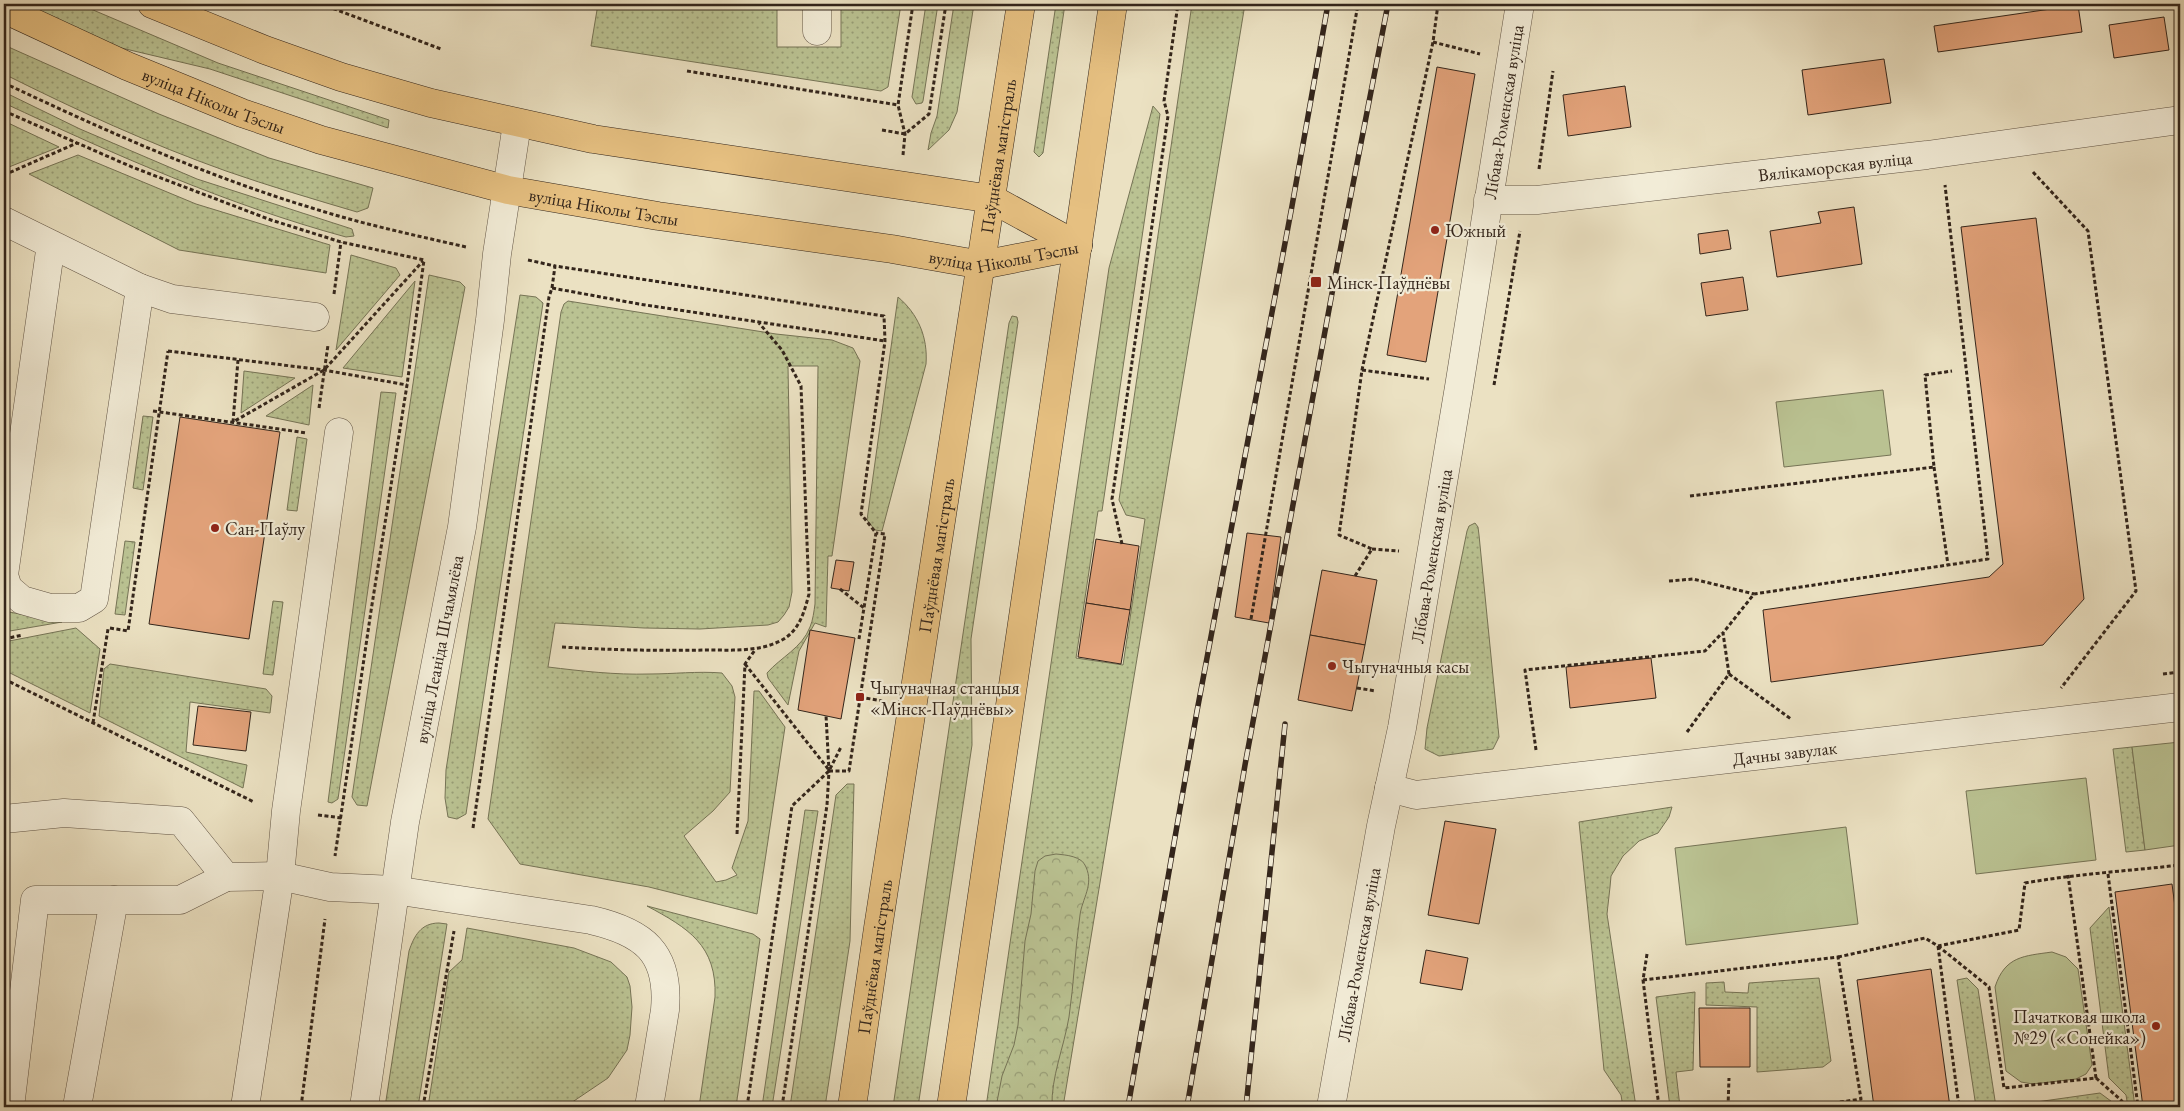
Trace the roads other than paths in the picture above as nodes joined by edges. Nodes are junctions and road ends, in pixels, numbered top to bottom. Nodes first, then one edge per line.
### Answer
1 (152, 4) edge
2 (817, 4) edge
3 (1021, 4) edge
4 (1113, 4) edge
5 (1520, 4) edge
6 (4, 9) edge
7 (817, 31) dead end
8 (2180, 120) edge
9 (518, 124) junction
10 (508, 190) junction
11 (992, 199) junction
12 (1488, 200) junction
13 (4, 221) edge
14 (51, 244) junction
15 (1078, 246) junction
16 (982, 265) junction
17 (140, 288) junction
18 (315, 318) dead end
19 (327, 433) road end
20 (2180, 707) edge
21 (1389, 788) junction
22 (4, 819) edge
23 (280, 876) junction
24 (226, 877) junction
25 (394, 890) junction
26 (114, 900) junction
27 (650, 1099) edge
28 (10, 1107) edge
29 (77, 1107) edge
30 (245, 1107) edge
31 (364, 1107) edge
32 (627, 1107) edge
33 (852, 1107) edge
34 (951, 1107) edge
35 (1330, 1107) edge

1 - 9 main road, вуліца Ніколы Тэслы
2 - 7 street
3 - 11 main road, Паўднёвая магістраль
4 - 15 main road
5 - 12 street, Лібава-Роменская вуліца
6 - 10 main road, вуліца Ніколы Тэслы
8 - 12 street, Вялікаморская вуліца
9 - 10 street, вуліца Леаніда Шчамялёва
9 - 11 main road, вуліца Ніколы Тэслы
10 - 16 main road, вуліца Ніколы Тэслы
10 - 25 street, вуліца Леаніда Шчамялёва
11 - 15 main road, вуліца Ніколы Тэслы
11 - 16 main road, Паўднёвая магістраль
12 - 21 street, Лібава-Роменская вуліца
13 - 14 street
14 - 17 street
14 - 17 street
15 - 16 main road, вуліца Ніколы Тэслы
15 - 34 main road
16 - 33 main road, Паўднёвая магістраль
17 - 18 street
19 - 23 street
20 - 21 street, Дачны завулак
21 - 35 street, Лібава-Роменская вуліца
22 - 24 street
23 - 24 street
23 - 25 street
23 - 30 street
24 - 26 street
25 - 27 street
25 - 31 street, вуліца Леаніда Шчамялёва
26 - 28 street
26 - 29 street
27 - 32 street

